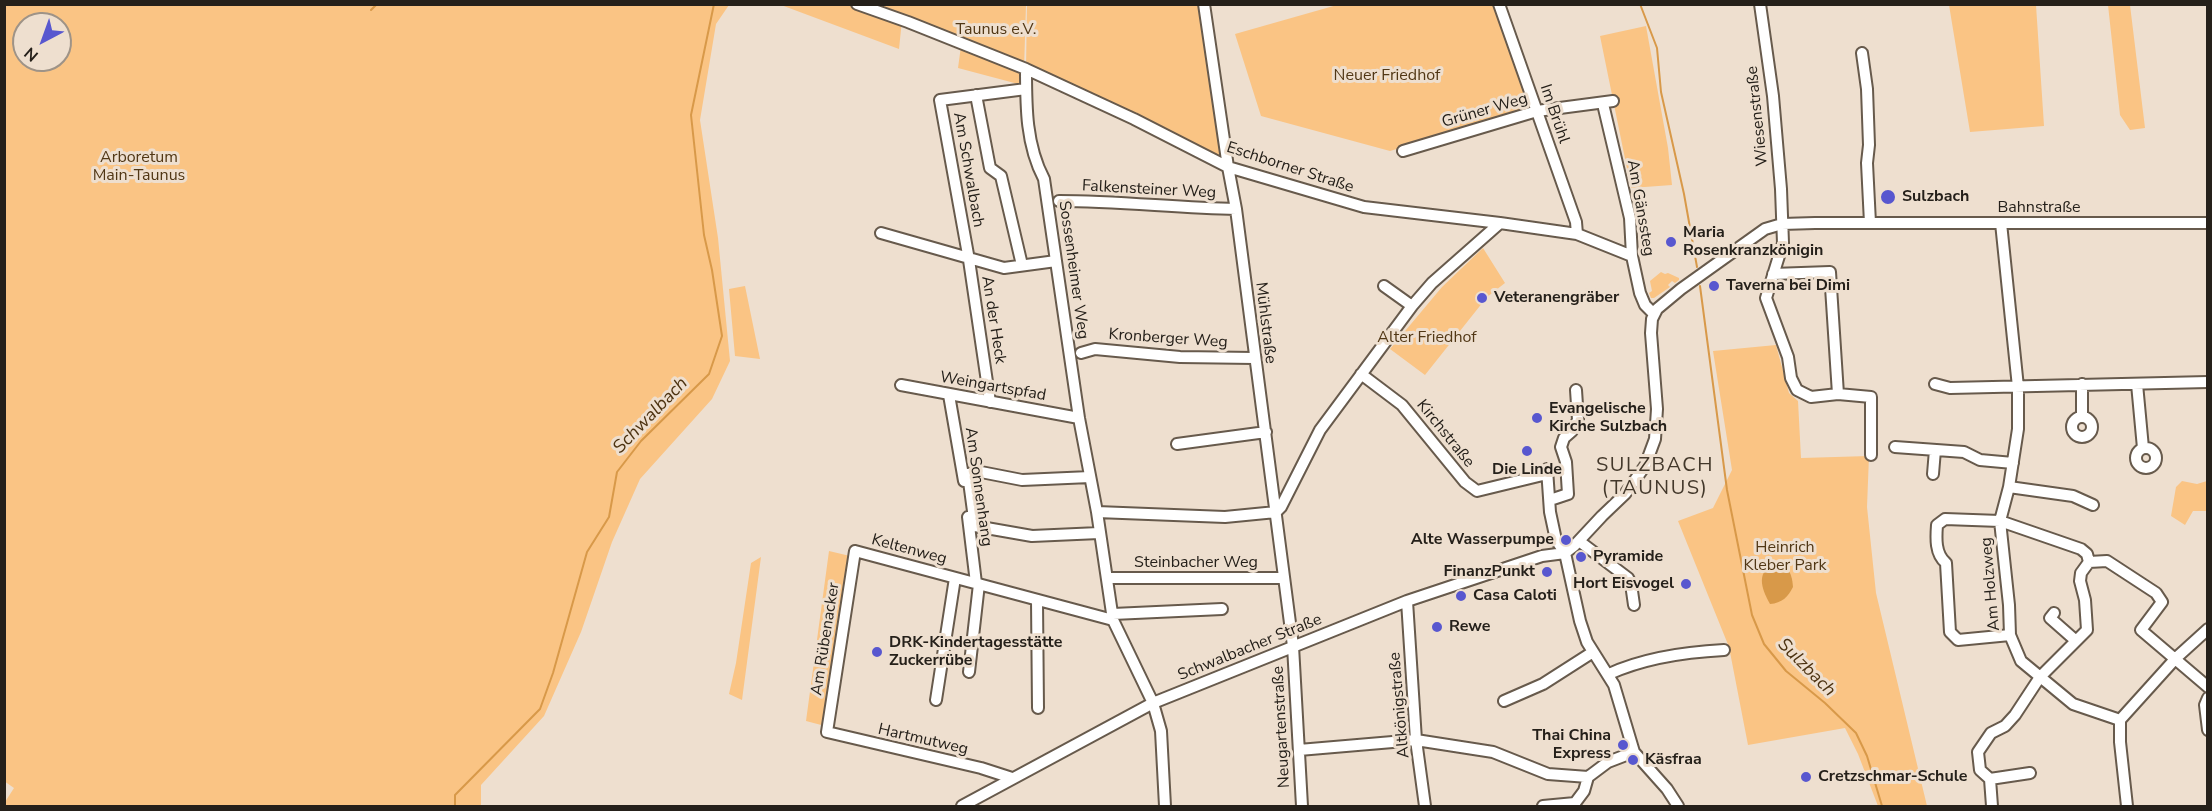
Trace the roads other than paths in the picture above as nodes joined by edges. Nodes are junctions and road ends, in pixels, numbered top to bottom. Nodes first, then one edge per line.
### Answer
1 (856, 4) edge
2 (1204, 4) edge
3 (1499, 4) edge
4 (1760, 4) edge
5 (1862, 53) dead end
6 (1026, 69) junction
7 (1026, 89) junction
8 (976, 95) junction
9 (1608, 103) joint
10 (1537, 111) junction
11 (1403, 151) dead end
12 (1228, 166) junction
13 (1059, 201) dead end
14 (1236, 209) junction
15 (1500, 223) junction
16 (1870, 223) junction
17 (2001, 223) junction
18 (2208, 223) edge
19 (1782, 224) junction
20 (881, 233) dead end
21 (1577, 234) junction
22 (1632, 256) junction
23 (969, 260) junction
24 (1056, 261) junction
25 (1022, 265) junction
26 (1773, 274) junction
27 (1384, 286) dead end
28 (1412, 306) junction
29 (1654, 314) junction
30 (1081, 352) dead end
31 (1254, 358) junction
32 (1361, 374) junction
33 (2208, 382) edge
34 (1935, 384) dead end
35 (2082, 384) junction
36 (2137, 384) junction
37 (901, 386) dead end
38 (2018, 387) junction
39 (1576, 390) dead end
40 (1838, 394) junction
41 (950, 395) junction
42 (990, 402) junction
43 (2082, 417) dead end
44 (1079, 418) junction
45 (1266, 432) junction
46 (1177, 444) dead end
47 (1895, 447) dead end
48 (2143, 448) dead end
49 (1935, 450) junction
50 (1871, 455) dead end
51 (2013, 463) junction
52 (1933, 474) dead end
53 (1090, 477) junction
54 (2009, 487) junction
55 (1550, 500) junction
56 (2093, 505) dead end
57 (1097, 512) junction
58 (1275, 512) junction
59 (2000, 521) junction
60 (1099, 533) junction
61 (1579, 542) junction
62 (855, 551) joint
63 (1565, 553) junction
64 (2089, 561) junction
65 (955, 578) junction
66 (1108, 578) junction
67 (1284, 578) junction
68 (977, 583) junction
69 (1037, 601) junction
70 (1407, 601) junction
71 (1634, 605) dead end
72 (1222, 609) dead end
73 (2054, 614) dead end
74 (1113, 617) junction
75 (2208, 629) edge
76 (2010, 635) junction
77 (2075, 640) junction
78 (1293, 646) junction
79 (1724, 650) dead end
80 (1593, 652) junction
81 (2175, 658) junction
82 (969, 672) dead end
83 (1609, 674) junction
84 (2040, 677) junction
85 (2208, 687) edge
86 (2208, 698) edge
87 (936, 700) dead end
88 (1504, 701) dead end
89 (1153, 703) junction
90 (1038, 708) dead end
91 (2120, 720) junction
92 (2208, 730) edge
93 (827, 732) joint
94 (1416, 740) junction
95 (1299, 750) junction
96 (1634, 752) junction
97 (2030, 773) dead end
98 (1588, 777) junction
99 (1012, 778) junction
100 (1990, 779) junction
101 (962, 807) edge
102 (1165, 807) edge
103 (1302, 807) edge
104 (1425, 807) edge
105 (1542, 807) edge
106 (1678, 807) edge
107 (1992, 807) edge
108 (2127, 807) edge

1 - 6 street, Eschborner Straße
2 - 12 street, Mühlstraße
3 - 10 street, Im Brühl
4 - 19 street, Wiesenstraße
5 - 16 street
6 - 7 street, Sossenheimer Weg
6 - 12 street, Eschborner Straße
7 - 8 street, Am Schwalbach
7 - 24 street, Sossenheimer Weg
8 - 23 street, Am Schwalbach
8 - 25 street
9 - 10 street, Grüner Weg
9 - 22 street, Am Gänssteg
10 - 11 street, Grüner Weg
10 - 21 street, Im Brühl
12 - 14 street, Mühlstraße
12 - 15 street, Eschborner Straße
13 - 14 street, Falkensteiner Weg
14 - 31 street, Mühlstraße
15 - 21 street, Eschborner Straße
15 - 28 street
16 - 17 street, Bahnstraße
16 - 19 street, Bahnstraße
17 - 18 street, Bahnstraße
17 - 38 street, Am Holzweg
19 - 26 street, Wiesenstraße
19 - 29 street, Bahnstraße
20 - 23 street
21 - 22 street, Eschborner Straße
22 - 29 street, Am Gänssteg
23 - 25 street, An der Heck
23 - 42 street, An der Heck
24 - 25 street, An der Heck
24 - 44 street, Sossenheimer Weg
26 - 40 street, Wiesenstraße
26 - 40 street
27 - 28 street
28 - 32 street
29 - 61 street
30 - 31 street, Kronberger Weg
31 - 45 street, Mühlstraße
32 - 55 street, Kirchstraße
32 - 58 street
33 - 36 street
34 - 38 street
35 - 36 street
35 - 38 street
35 - 43 street
36 - 48 street
37 - 41 street, Weingartspfad
38 - 51 street, Am Holzweg
39 - 55 street
40 - 50 street, Wiesenstraße
41 - 42 street, Weingartspfad
41 - 68 street, Am Sonnenhang
42 - 44 street, Weingartspfad
44 - 53 street, Sossenheimer Weg
45 - 46 street
45 - 58 street, Mühlstraße
47 - 49 street
49 - 51 street
49 - 52 street
51 - 54 street, Am Holzweg
53 - 57 street, Sossenheimer Weg
53 - 60 street
54 - 56 street
54 - 59 street, Am Holzweg
55 - 63 street
57 - 58 street
57 - 60 street, Sossenheimer Weg
58 - 67 street, Mühlstraße
59 - 64 street
59 - 76 street, Am Holzweg
59 - 76 street
60 - 66 street, Sossenheimer Weg
61 - 63 street
61 - 71 street
62 - 65 street, Keltenweg
62 - 93 street, Am Rübenacker
63 - 70 street, Schwalbacher Straße
63 - 80 street
64 - 77 street
64 - 81 street
65 - 68 street, Keltenweg
65 - 87 street, Keltenweg
66 - 67 street, Steinbacher Weg
66 - 74 street, Sossenheimer Weg
67 - 78 street, Mühlstraße
68 - 69 street, Keltenweg
68 - 82 street
69 - 74 street, Keltenweg
69 - 90 street
70 - 78 street, Schwalbacher Straße
70 - 94 street, Altkönigstraße
72 - 74 street
73 - 77 street
74 - 89 street, Sossenheimer Weg
75 - 81 street
76 - 84 street, Am Holzweg
77 - 84 street
78 - 89 street, Schwalbacher Straße
78 - 95 street, Neugartenstraße
79 - 83 street
80 - 83 street
80 - 88 street
81 - 85 street
81 - 91 street
83 - 96 street
84 - 91 street, Am Holzweg
84 - 100 street
86 - 92 street
89 - 99 street, Schwalbacher Straße
89 - 102 street, Sossenheimer Weg
91 - 108 street
93 - 99 street, Hartmutweg
94 - 95 street
94 - 98 street
94 - 104 street, Altkönigstraße
95 - 103 street, Neugartenstraße
96 - 98 street
96 - 106 street
97 - 100 street
98 - 105 street
99 - 101 street, Schwalbacher Straße
100 - 107 street

